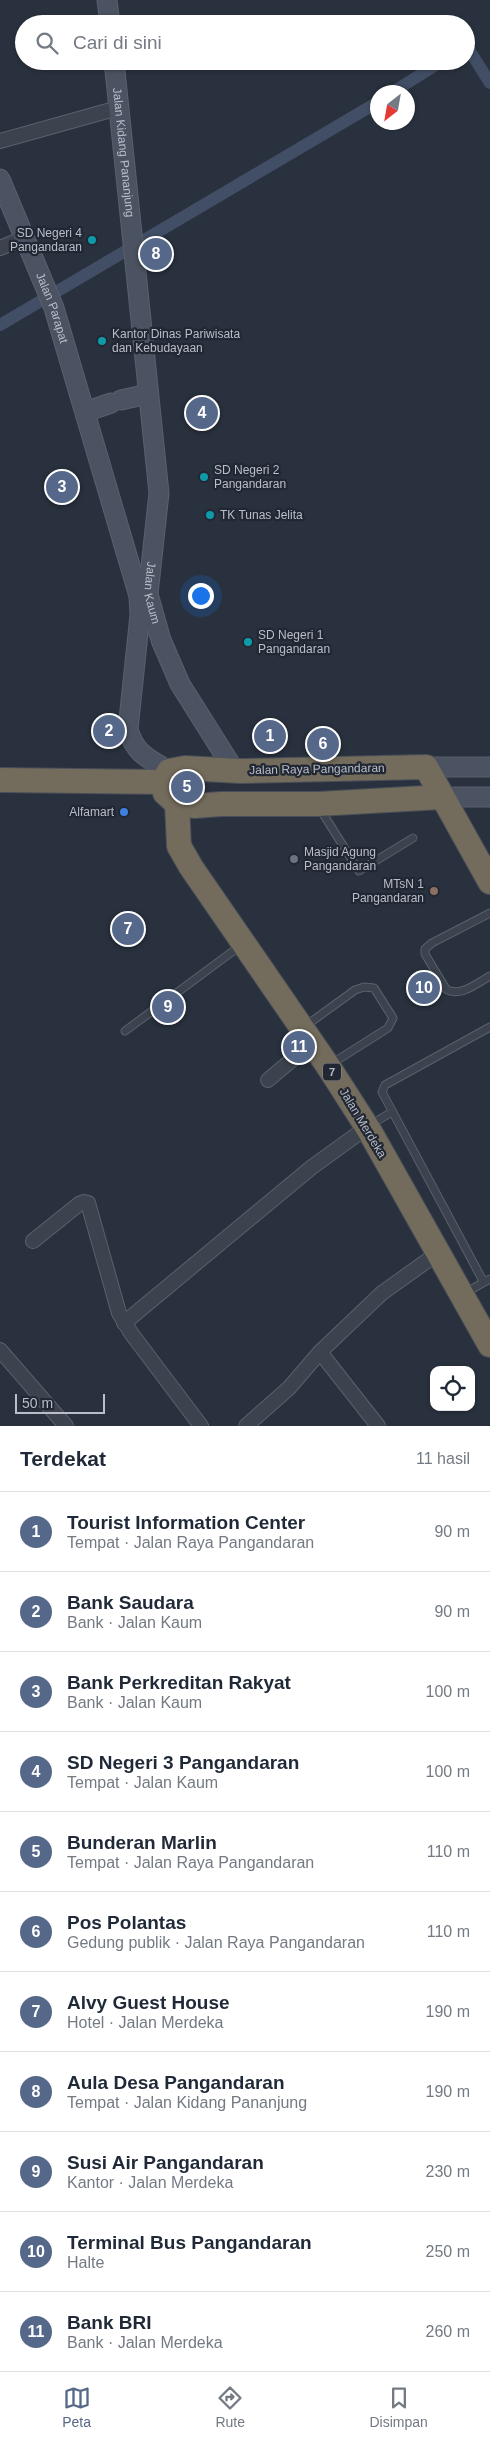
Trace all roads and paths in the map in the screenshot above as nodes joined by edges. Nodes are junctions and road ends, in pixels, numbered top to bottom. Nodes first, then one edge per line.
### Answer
1 (107, 0) edge
2 (109, 15) edge
3 (115, 70) edge
4 (118, 108) junction
5 (0, 142) edge
6 (0, 179) edge
7 (24, 238) junction
8 (0, 248) edge
9 (148, 394) junction
10 (85, 412) junction
11 (426, 767) junction
12 (490, 767) edge
13 (234, 770) junction
14 (166, 776) junction
15 (0, 780) edge
16 (442, 797) junction
17 (490, 797) edge
18 (177, 804) junction
19 (318, 804) junction
20 (413, 838) dead end
21 (490, 882) edge
22 (490, 913) edge
23 (243, 945) junction
24 (490, 976) edge
25 (490, 1028) edge
26 (125, 1031) dead end
27 (307, 1036) junction
28 (328, 1066) junction
29 (268, 1080) dead end
30 (392, 1112) junction
31 (366, 1128) junction
32 (33, 1241) dead end
33 (438, 1252) junction
34 (488, 1280) edge
35 (462, 1295) junction
36 (124, 1323) junction
37 (490, 1344) edge
38 (0, 1350) edge
39 (320, 1352) junction
40 (66, 1426) edge
41 (201, 1426) edge
42 (246, 1426) edge
43 (378, 1426) edge

1 - 2 street
3 - 4 street, Jalan Kidang Pananjung
4 - 5 street
4 - 9 street, Jalan Kidang Pananjung
6 - 7 street, Jalan Parapat
7 - 8 street
7 - 10 street, Jalan Parapat
9 - 10 street
9 - 13 street, Jalan Kaum
10 - 14 street, Jalan Kaum
11 - 12 street, Jalan Raya Pangandaran
11 - 13 highway, Jalan Raya Pangandaran
11 - 16 highway
13 - 14 highway, Jalan Raya Pangandaran
14 - 15 highway, Jalan Raya Pangandaran
14 - 18 highway
16 - 17 street
16 - 19 highway
16 - 21 highway
18 - 19 highway
18 - 23 highway, Jalan Merdeka / 7
19 - 20 lane
22 - 24 lane
23 - 26 lane
23 - 27 highway, Jalan Merdeka / 7
25 - 30 lane
27 - 28 highway, Jalan Merdeka / 7
27 - 28 lane
27 - 29 street
28 - 31 highway, Jalan Merdeka / 7
30 - 31 lane
30 - 34 lane
31 - 33 highway, Jalan Merdeka / 7
31 - 36 street
32 - 36 street
33 - 35 highway, Jalan Merdeka / 7
33 - 39 street
34 - 35 lane
35 - 37 highway, Jalan Merdeka / 7
36 - 41 street
38 - 40 street
39 - 42 street
39 - 43 street

